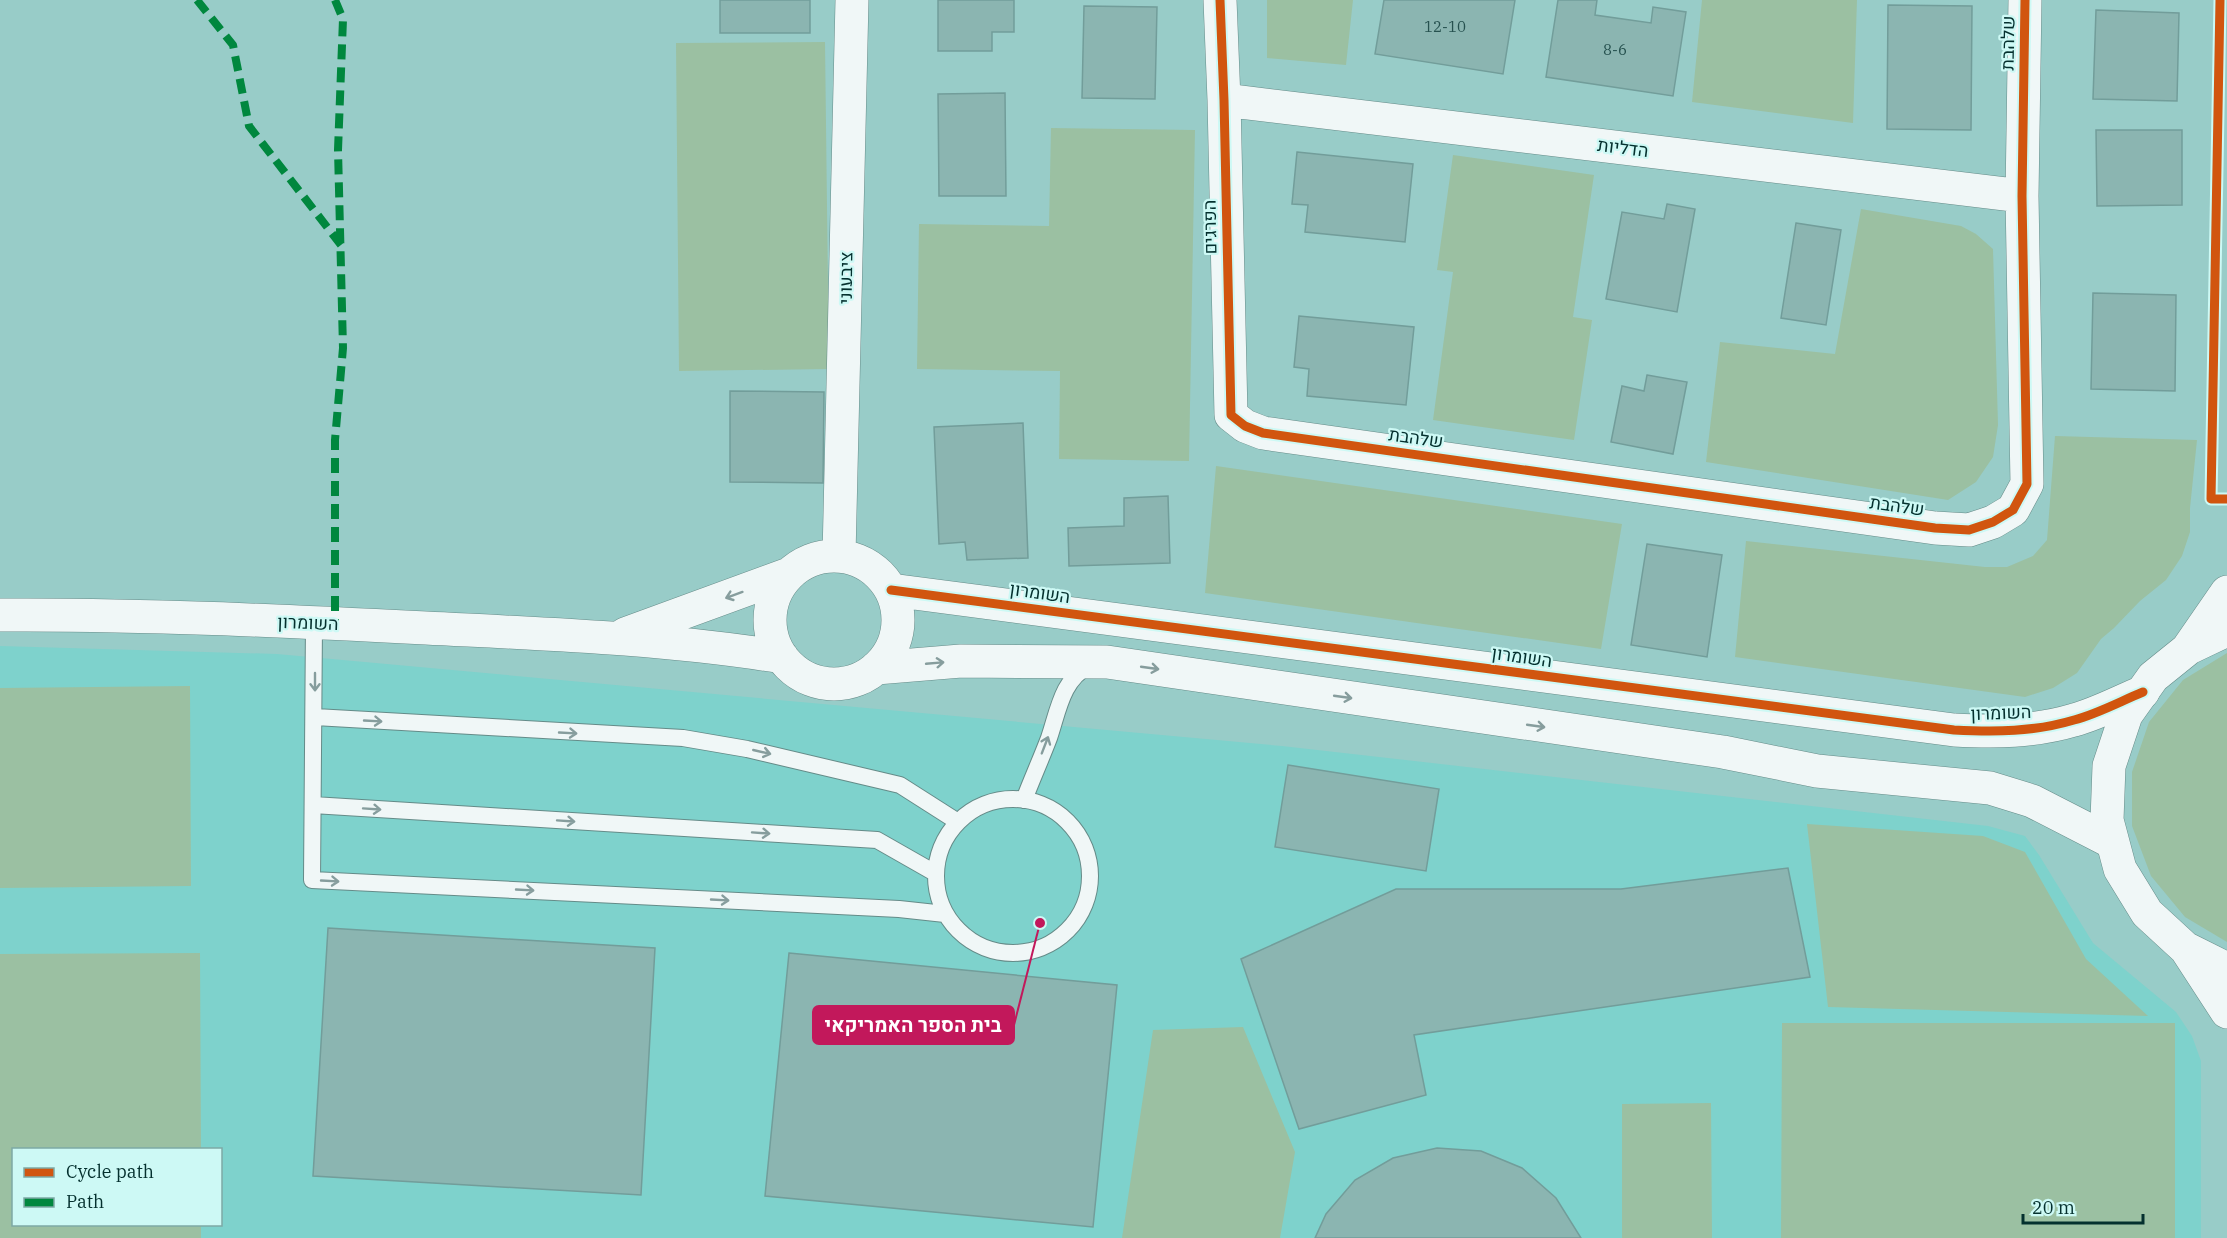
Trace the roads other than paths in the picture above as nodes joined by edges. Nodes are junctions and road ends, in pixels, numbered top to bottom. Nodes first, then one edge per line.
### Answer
1 (852, 0) edge
2 (1220, 0) edge
3 (2025, 0) edge
4 (1224, 100) junction
5 (2022, 196) junction
6 (1263, 433) joint
7 (839, 556) junction
8 (789, 574) junction
9 (891, 590) junction
10 (2227, 592) edge
11 (0, 615) edge
12 (314, 623) junction
13 (2227, 630) edge
14 (615, 638) junction
15 (2189, 648) junction
16 (782, 657) junction
17 (1107, 662) junction
18 (876, 668) junction
19 (2143, 692) junction
20 (315, 717) junction
21 (1024, 800) junction
22 (313, 805) junction
23 (958, 822) junction
24 (2112, 842) junction
25 (935, 873) junction
26 (945, 914) junction
27 (2185, 948) junction
28 (2227, 969) edge
29 (2227, 1012) edge

1 - 7 street, ציבעוני
2 - 4 street, הפרגים
3 - 5 street, שלהבת
4 - 5 street, הדליות
4 - 6 street, הפרגים
5 - 6 street, שלהבת
7 - 8 street
7 - 9 street
8 -> 14 street, השומרון
8 - 16 street
9 - 18 street
9 - 19 street, השומרון
10 - 15 street
11 - 12 street, השומרון
12 - 14 street, השומרון
12 -> 20 lane
13 - 15 street
14 - 16 street, השומרון
15 - 19 street
16 - 18 street
18 -> 17 street
21 -> 17 lane
17 -> 24 street
19 - 24 street
20 - 22 lane
20 -> 23 lane
21 - 23 lane
21 - 26 lane
22 -> 25 lane
22 -> 26 lane
23 - 25 lane
24 - 27 street
25 - 26 lane
27 - 28 street
27 - 29 street

